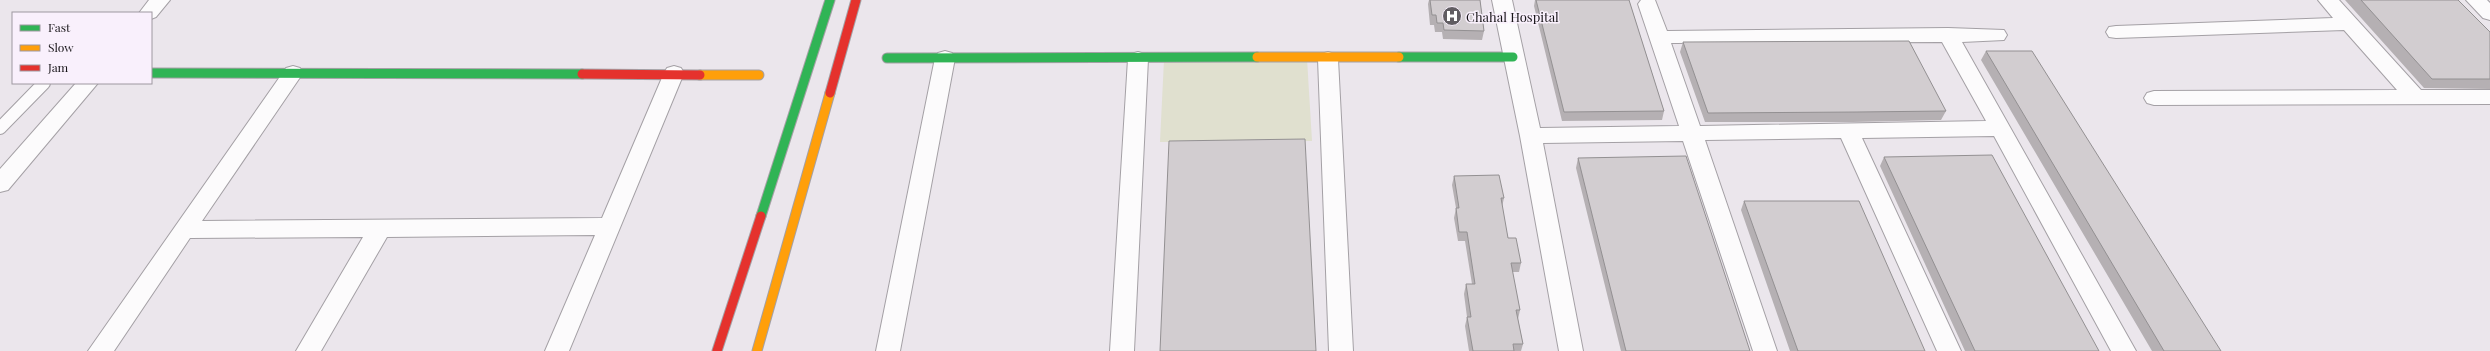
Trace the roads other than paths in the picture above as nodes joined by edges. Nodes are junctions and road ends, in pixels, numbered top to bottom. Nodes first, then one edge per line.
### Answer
1 (160, 0) edge
2 (830, 0) edge
3 (856, 0) edge
4 (1502, 0) edge
5 (2328, 0) edge
6 (2476, 0) edge
7 (1648, 4) dead end
8 (150, 12) edge
9 (2490, 14) edge
10 (2349, 24) junction
11 (2116, 32) dead end
12 (1948, 34) junction
13 (1997, 35) dead end
14 (1659, 37) junction
15 (1513, 57) junction
16 (887, 58) dead end
17 (945, 58) junction
18 (1138, 59) junction
19 (1328, 59) junction
20 (152, 72) edge
21 (293, 73) junction
22 (674, 73) junction
23 (759, 75) dead end
24 (43, 84) edge
25 (87, 84) edge
26 (2414, 96) junction
27 (2490, 97) edge
28 (2154, 98) dead end
29 (0, 128) edge
30 (2000, 128) junction
31 (1848, 131) junction
32 (1693, 134) junction
33 (1531, 136) junction
34 (0, 184) edge
35 (609, 226) junction
36 (380, 228) junction
37 (184, 230) junction
38 (100, 351) edge
39 (308, 351) edge
40 (557, 351) edge
41 (717, 351) edge
42 (757, 351) edge
43 (888, 351) edge
44 (1122, 351) edge
45 (1341, 351) edge
46 (1571, 351) edge
47 (1765, 351) edge
48 (1949, 351) edge
49 (2124, 351) edge

1 - 8 street
2 - 41 street
3 - 42 street
4 - 15 street
5 - 10 street
6 - 9 street
7 - 14 street
10 - 11 street
10 - 26 street
12 - 13 street
12 - 14 street
12 - 30 street
14 - 32 street
15 - 19 street
15 - 33 street
16 - 17 street
17 - 18 street
17 - 43 street
18 - 19 street
18 - 44 street
19 - 45 street
20 - 21 street
21 - 22 street
21 - 37 street
22 - 23 street
22 - 35 street
24 - 29 lane
25 - 34 street
26 - 27 street
26 - 28 street
30 - 31 street
30 - 49 street
31 - 32 street
31 - 48 street
32 - 33 street
32 - 47 street
33 - 46 street
35 - 36 street
35 - 40 street
36 - 37 street
36 - 39 street
37 - 38 street

